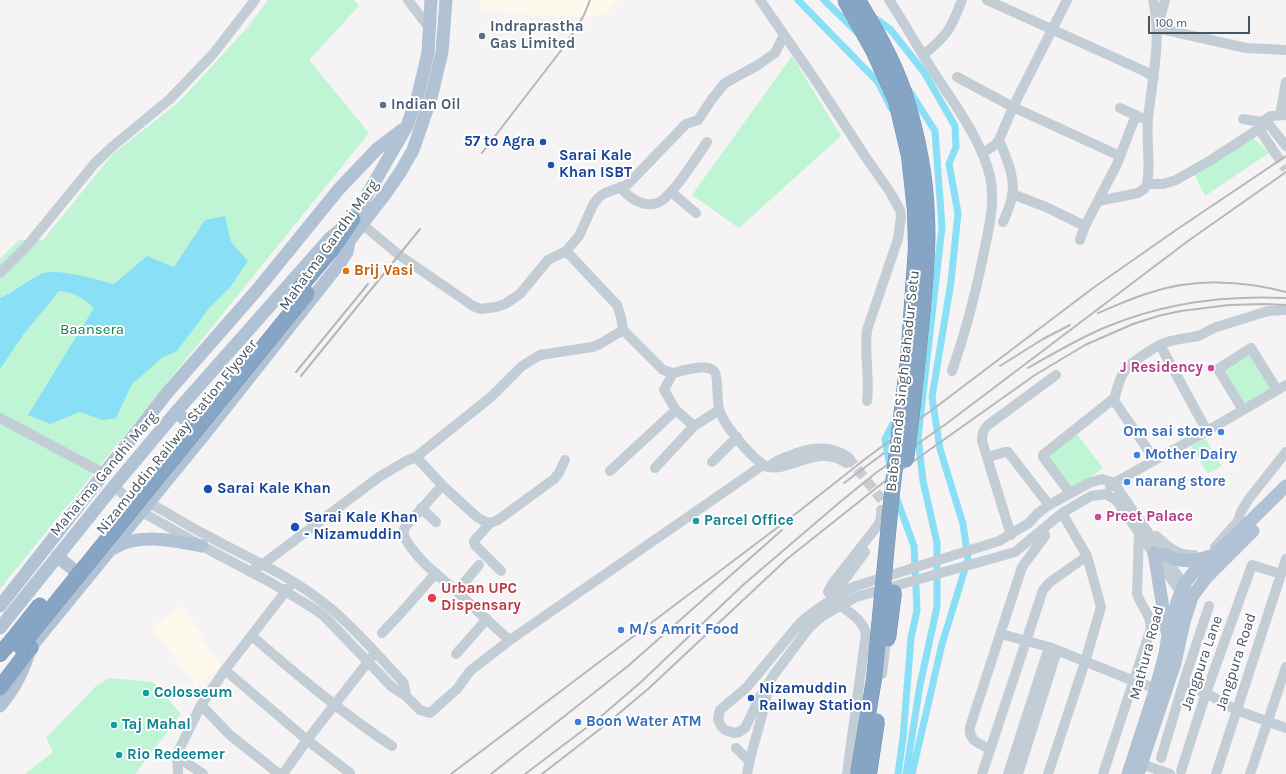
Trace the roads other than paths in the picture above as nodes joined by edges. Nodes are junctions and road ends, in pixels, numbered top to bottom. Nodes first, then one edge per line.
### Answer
1 (254, 0) edge
2 (408, 0) edge
3 (431, 0) edge
4 (446, 0) edge
5 (760, 0) edge
6 (845, 0) edge
7 (858, 0) edge
8 (889, 0) edge
9 (962, 0) edge
10 (987, 0) edge
11 (1066, 0) edge
12 (1153, 0) edge
13 (1165, 0) edge
14 (1157, 28) junction
15 (430, 29) junction
16 (1053, 30) junction
17 (784, 36) junction
18 (1286, 50) edge
19 (923, 55) junction
20 (958, 77) dead end
21 (1154, 77) junction
22 (1286, 82) edge
23 (1013, 107) junction
24 (1120, 108) dead end
25 (1283, 115) edge
26 (1136, 116) junction
27 (1244, 119) dead end
28 (1148, 120) junction
29 (407, 126) junction
30 (1263, 126) junction
31 (999, 140) junction
32 (707, 142) dead end
33 (1286, 146) edge
34 (983, 153) junction
35 (1275, 153) tunnel mouth
36 (1120, 156) junction
37 (1147, 184) junction
38 (620, 187) junction
39 (671, 192) junction
40 (1012, 194) junction
41 (1098, 201) junction
42 (696, 213) dead end
43 (358, 221) junction
44 (1003, 222) dead end
45 (1085, 226) junction
46 (1080, 240) dead end
47 (348, 241) junction
48 (566, 251) junction
49 (0, 273) edge
50 (303, 290) junction
51 (1286, 310) edge
52 (623, 330) junction
53 (1160, 345) junction
54 (952, 371) dead end
55 (673, 373) junction
56 (1056, 375) dead end
57 (1286, 385) edge
58 (1277, 390) junction
59 (867, 401) dead end
60 (1114, 401) junction
61 (676, 410) junction
62 (720, 410) junction
63 (1243, 410) junction
64 (176, 412) junction
65 (0, 418) edge
66 (694, 426) junction
67 (1207, 431) junction
68 (204, 435) junction
69 (736, 437) junction
70 (1286, 452) edge
71 (416, 457) junction
72 (988, 457) junction
73 (565, 460) dead end
74 (847, 460) tunnel mouth
75 (1155, 460) junction
76 (712, 462) dead end
77 (767, 466) junction
78 (655, 468) dead end
79 (610, 471) dead end
80 (105, 474) junction
81 (1114, 483) junction
82 (114, 486) junction
83 (1286, 486) edge
84 (439, 489) dead end
85 (1070, 493) junction
86 (1101, 495) junction
87 (1286, 497) edge
88 (1049, 505) junction
89 (145, 507) junction
90 (883, 507) dead end
91 (421, 508) junction
92 (1062, 514) junction
93 (436, 522) dead end
94 (490, 523) junction
95 (1043, 528) junction
96 (1142, 530) junction
97 (1011, 535) junction
98 (202, 546) junction
99 (1216, 552) junction
100 (108, 553) junction
101 (1158, 553) junction
102 (57, 556) junction
103 (1087, 556) junction
104 (263, 564) junction
105 (480, 564) dead end
106 (1284, 566) edge
107 (500, 571) dead end
108 (250, 572) junction
109 (436, 573) junction
110 (893, 575) junction
111 (881, 578) junction
112 (86, 580) junction
113 (293, 582) junction
114 (892, 587) junction
115 (881, 590) junction
116 (285, 591) junction
117 (457, 591) junction
118 (1187, 595) junction
119 (834, 600) junction
120 (0, 606) edge
121 (1209, 606) dead end
122 (487, 619) junction
123 (0, 628) edge
124 (382, 633) dead end
125 (1001, 634) junction
126 (1168, 635) junction
127 (252, 636) junction
128 (510, 640) junction
129 (1027, 640) junction
130 (31, 647) junction
131 (1053, 649) junction
132 (374, 652) junction
133 (0, 654) edge
134 (456, 654) dead end
135 (1086, 662) junction
136 (368, 663) junction
137 (1286, 667) edge
138 (226, 670) junction
139 (0, 671) edge
140 (1134, 681) junction
141 (769, 683) junction
142 (1184, 685) junction
143 (0, 688) edge
144 (1155, 688) junction
145 (1206, 693) junction
146 (406, 696) junction
147 (201, 705) junction
148 (334, 705) junction
149 (0, 706) edge
150 (1236, 710) junction
151 (1268, 722) junction
152 (1286, 728) edge
153 (307, 740) junction
154 (392, 746) dead end
155 (736, 748) dead end
156 (990, 749) junction
157 (178, 754) junction
158 (1161, 758) dead end
159 (749, 761) junction
160 (1137, 766) edge
161 (1182, 770) dead end
162 (350, 773) dead end
163 (178, 774) edge
164 (203, 774) edge
165 (279, 774) edge
166 (283, 774) edge
167 (747, 774) edge
168 (847, 774) edge
169 (858, 774) edge
170 (865, 774) edge
171 (869, 774) edge
172 (982, 774) edge
173 (1008, 774) edge
174 (1018, 774) edge
175 (1048, 774) edge
176 (1103, 774) edge
177 (1128, 774) edge
178 (1170, 774) edge
179 (1216, 774) edge
180 (1250, 774) edge

1 - 49 street
2 - 15 street
3 - 15 main road, Mahatma Gandhi Marg
4 - 43 main road, Mahatma Gandhi Marg
5 - 17 street
6 - 169 highway, Baba Banda Singh Bahadur Setu, bridge
7 - 171 highway, Baba Banda Singh Bahadur Setu, bridge
8 - 19 street
9 - 19 street
10 - 16 street
11 - 16 street
12 - 14 street
13 - 14 street
14 - 18 street
14 - 21 street
15 - 29 main road, Mahatma Gandhi Marg
16 - 21 street
16 - 23 street
17 - 38 street
17 - 59 street
19 - 34 street
20 - 23 street
21 - 28 street
22 - 25 street
23 - 31 street
23 - 36 street
24 - 26 street
25 - 30 street
26 - 28 street
26 - 36 street
27 - 30 street
28 - 37 street
29 - 43 main road, Mahatma Gandhi Marg
29 - 80 main road
30 - 33 street
30 - 35 street
30 - 37 street
31 - 34 street
31 - 40 street
32 - 39 street
34 - 54 street
36 - 41 street
37 - 41 street
38 - 39 street
38 - 48 street
39 - 42 street
40 - 44 street
40 - 45 street
41 - 45 street
43 - 47 main road, Mahatma Gandhi Marg
43 - 48 street
43 - 50 highway, Nizamuddin Railway Station Flyover
43 - 64 main road, Mahatma Gandhi Marg
45 - 46 street
47 - 50 highway, Nizamuddin Railway Station Flyover
47 - 68 main road, Mahatma Gandhi Marg
48 - 52 street
50 - 133 highway, Nizamuddin Railway Station Flyover, bridge
50 - 139 highway, Nizamuddin Railway Station Flyover, bridge
51 - 53 street
52 - 55 street
52 - 71 street
53 - 60 street
53 - 67 street
55 - 61 street
55 - 62 street
56 - 72 street
57 - 58 street
58 - 63 street
58 - 63 street
60 - 75 street
60 - 85 street
61 - 66 street
61 - 79 street
62 - 66 street
62 - 69 street
63 - 67 street
64 - 68 main road
64 - 82 main road, Mahatma Gandhi Marg
65 - 80 street
66 - 78 street
67 - 75 street
68 - 89 main road, Mahatma Gandhi Marg
69 - 76 street
69 - 77 street
70 - 96 street
71 - 94 street
71 - 104 street
72 - 88 street
72 - 97 street
73 - 94 street
74 - 77 street
75 - 81 street
77 - 128 street
80 - 120 main road
81 - 85 street
81 - 86 street
81 - 96 street
82 - 89 street
82 - 102 main road, Mahatma Gandhi Marg
83 - 99 main road
84 - 91 street
85 - 88 street
86 - 92 street
86 - 96 street
87 - 118 main road
88 - 97 street
89 - 98 street
89 - 100 main road, Mahatma Gandhi Marg
89 - 104 street
90 - 119 street
91 - 93 street
91 - 109 street
92 - 95 street
92 - 103 street
94 - 107 street
95 - 114 street
95 - 125 street
96 - 101 street
96 - 140 street
97 - 110 street
98 - 100 main road
98 - 108 street
99 - 101 main road
99 - 118 main road, Mathura Road
100 - 112 main road, Mahatma Gandhi Marg
101 - 118 street
101 - 126 main road
102 - 112 main road
102 - 123 main road, Mahatma Gandhi Marg
103 - 129 street
103 - 135 street
104 - 108 street
104 - 113 street
105 - 117 street
106 - 145 street, Jangpura Lane
106 - 150 street, Jangpura Road
108 - 116 street
109 - 117 street
109 - 124 street
110 - 111 street
110 - 114 street
111 - 115 street
111 - 119 street
112 - 130 main road, Mahatma Gandhi Marg
113 - 116 street
113 - 132 street
114 - 115 street
114 - 170 street
115 - 119 street
116 - 127 street
116 - 136 street
117 - 122 street
118 - 126 main road, Mathura Road
118 - 160 main road, Mathura Road
119 - 141 street
119 - 141 street
119 - 168 street
121 - 142 street
122 - 128 street
122 - 134 street
125 - 129 street
125 - 156 street
126 - 144 main road, Mathura Road
127 - 138 street
127 - 148 street
128 - 146 street
129 - 131 street
129 - 156 street
130 - 143 highway
130 - 149 main road, Mahatma Gandhi Marg
131 - 135 street
131 - 173 street
131 - 174 street
132 - 136 street
132 - 146 street
135 - 140 street
135 - 175 street
136 - 146 street
136 - 148 street
137 - 151 street
138 - 147 street
138 - 153 street
140 - 144 street
140 - 176 street
141 - 159 street
142 - 145 street
142 - 158 street
144 - 160 main road, Mathura Road
145 - 150 street
145 - 161 street, Jangpura Lane
147 - 157 street
147 - 165 street
148 - 153 street
148 - 154 street
150 - 151 street
150 - 179 street, Jangpura Road
151 - 152 street
151 - 180 street
153 - 162 street
153 - 166 street
155 - 159 street
156 - 172 street
157 - 163 street
157 - 164 street
159 - 167 street
160 - 177 main road, Mathura Road
160 - 178 street

